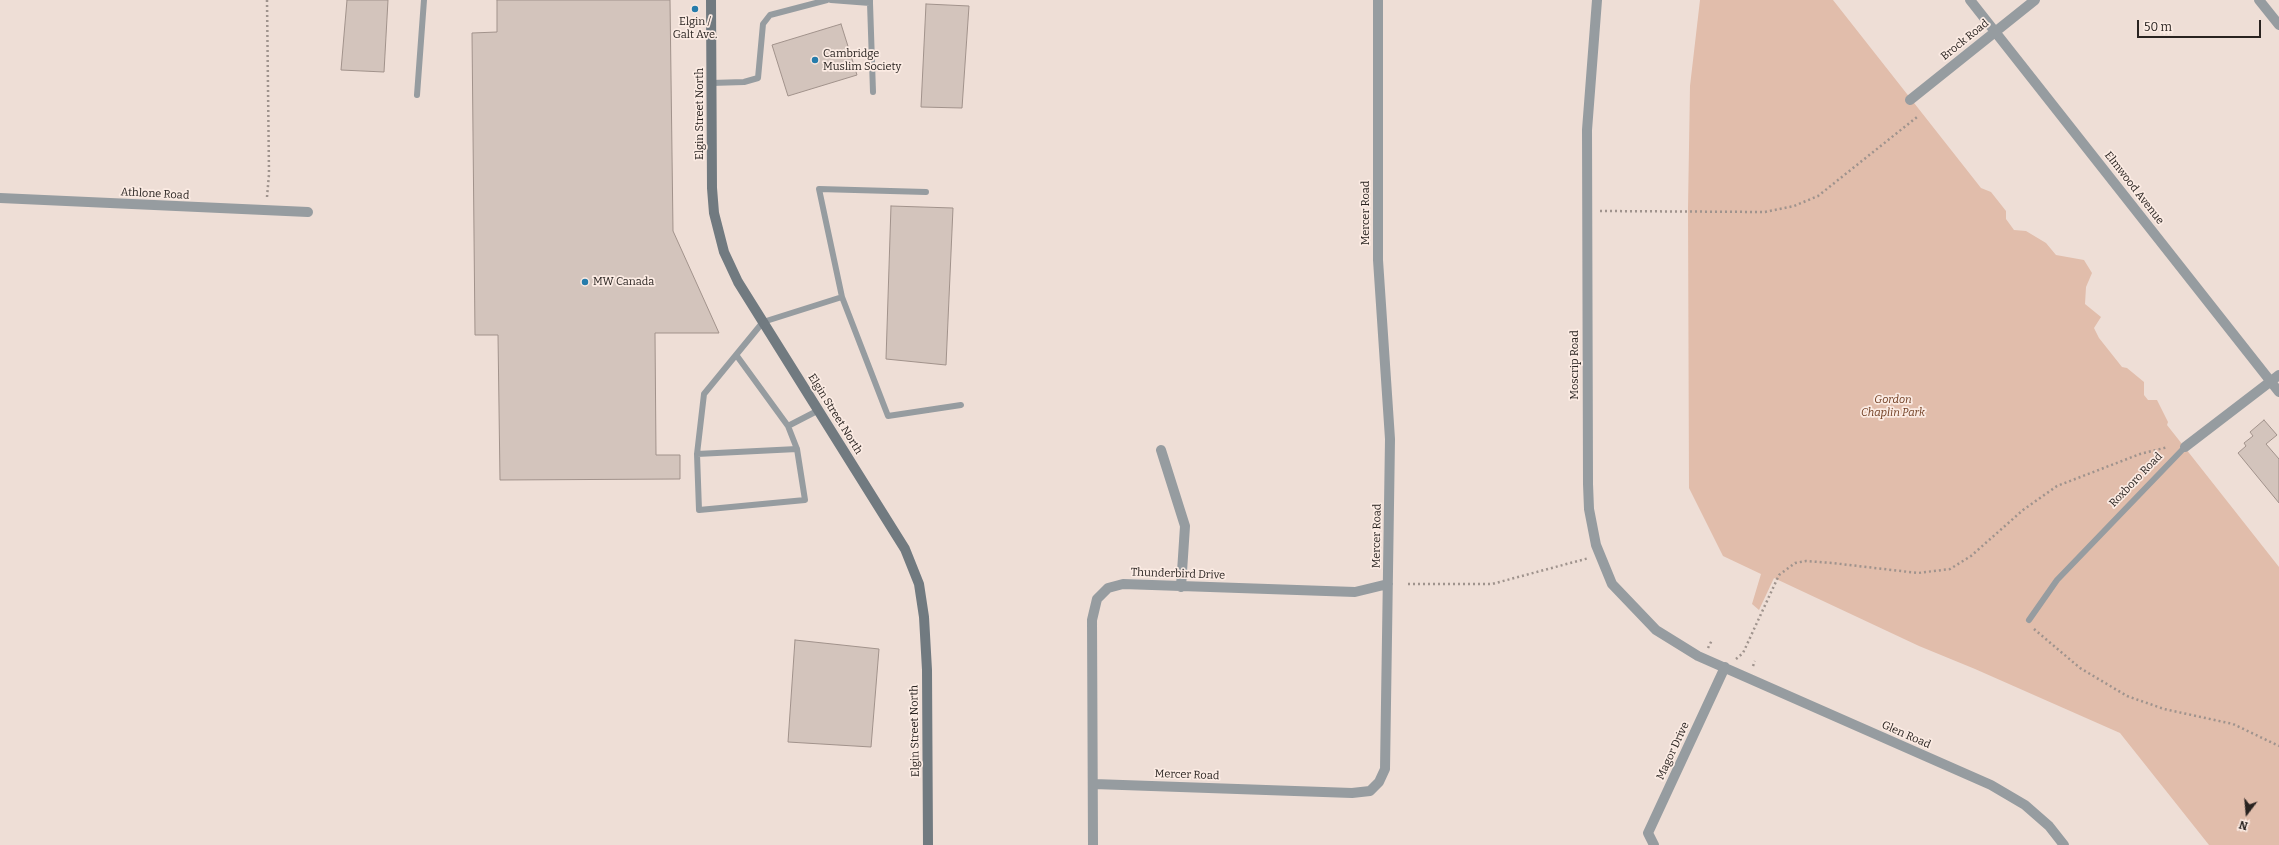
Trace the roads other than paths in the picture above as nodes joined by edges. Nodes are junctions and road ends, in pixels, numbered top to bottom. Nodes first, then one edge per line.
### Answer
1 (424, 0) edge
2 (711, 0) edge
3 (827, 0) edge
4 (831, 0) edge
5 (1378, 0) edge
6 (1597, 0) edge
7 (1970, 0) edge
8 (2035, 0) edge
9 (2259, 0) edge
10 (870, 1) edge
11 (2279, 25) edge
12 (1995, 32) junction
13 (711, 83) junction
14 (873, 92) dead end
15 (417, 95) dead end
16 (1910, 100) dead end
17 (926, 192) dead end
18 (0, 198) edge
19 (308, 212) dead end
20 (842, 297) junction
21 (763, 322) junction
22 (737, 356) junction
23 (2275, 378) edge
24 (2279, 392) edge
25 (961, 405) dead end
26 (819, 410) junction
27 (788, 426) junction
28 (2184, 447) joint
29 (796, 449) junction
30 (1161, 450) dead end
31 (697, 454) junction
32 (1388, 584) junction
33 (1180, 587) junction
34 (2029, 620) road end
35 (1725, 667) junction
36 (1094, 784) junction
37 (928, 845) edge
38 (1093, 845) edge
39 (1654, 845) edge
40 (2064, 845) edge

1 - 15 lane
2 - 13 street, Elgin Street North
3 - 13 lane
4 - 10 lane
5 - 32 street, Mercer Road
6 - 35 street, Moscrip Road
7 - 12 street, Elmwood Avenue
8 - 12 street, Brock Road
9 - 11 street
10 - 14 lane
12 - 16 street, Brock Road
12 - 23 street, Elmwood Avenue
13 - 21 street, Elgin Street North
17 - 20 lane
18 - 19 street, Athlone Road
20 - 21 lane
20 - 25 lane
21 - 22 lane
21 - 26 street, Elgin Street North
22 - 27 lane
22 - 31 lane
23 - 24 street, Elmwood Avenue
23 - 28 street, Roxboro Road
26 - 27 lane
26 - 37 street, Elgin Street North
27 - 29 lane
28 - 34 lane, Roxboro Road
29 - 31 lane
29 - 31 lane
30 - 33 street
32 - 33 street, Thunderbird Drive
32 - 36 street, Mercer Road
33 - 36 street, Thunderbird Drive
35 - 39 street, Magor Drive
35 - 40 street, Glen Road
36 - 38 street, Thunderbird Drive

